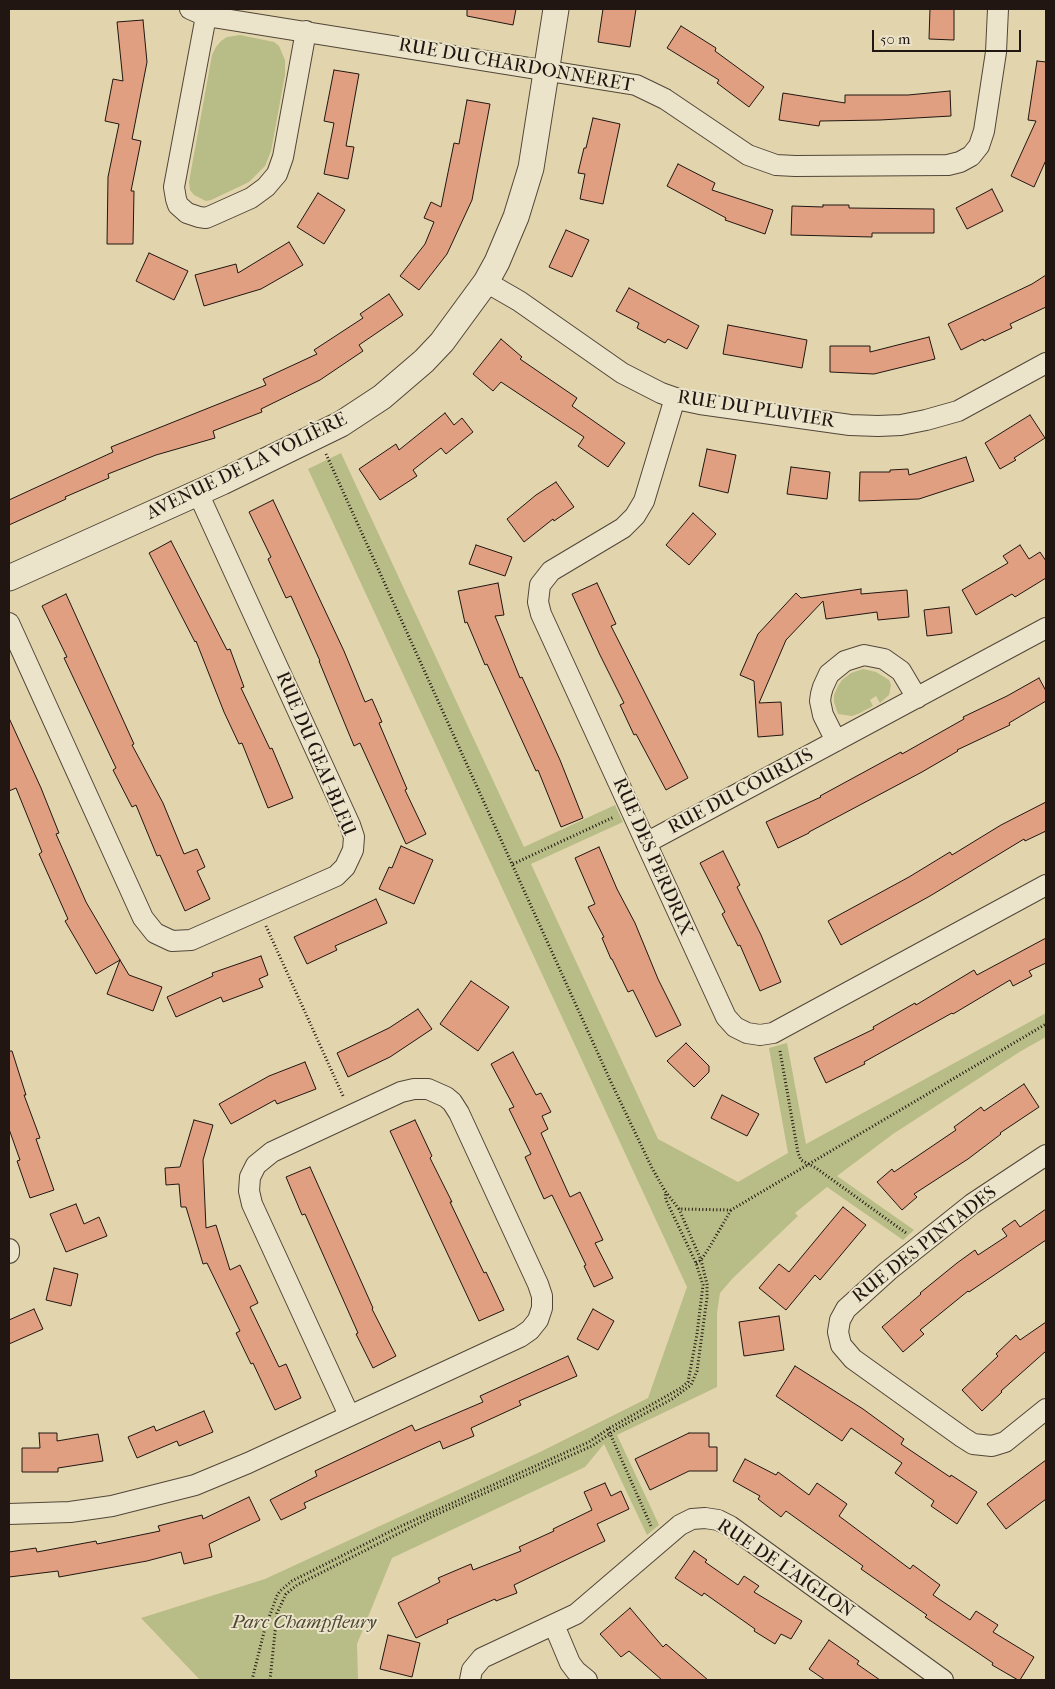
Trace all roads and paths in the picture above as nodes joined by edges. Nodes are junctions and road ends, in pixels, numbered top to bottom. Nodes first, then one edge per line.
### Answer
1 (556, 9) edge
2 (998, 9) edge
3 (198, 12) edge
4 (306, 31) junction
5 (547, 71) junction
6 (486, 282) junction
7 (1045, 367) edge
8 (676, 398) junction
9 (327, 458) dead end
10 (198, 493) junction
11 (9, 578) edge
12 (9, 623) edge
13 (1046, 628) edge
14 (917, 698) junction
15 (836, 741) junction
16 (619, 815) dead end
17 (646, 843) junction
18 (512, 864) junction
19 (1046, 885) edge
20 (264, 922) dead end
21 (1046, 1024) edge
22 (778, 1046) dead end
23 (346, 1103) dead end
24 (1046, 1155) edge
25 (809, 1163) junction
26 (665, 1191) junction
27 (679, 1209) junction
28 (732, 1210) junction
29 (909, 1235) dead end
30 (701, 1260) junction
31 (696, 1262) junction
32 (1046, 1409) edge
33 (349, 1415) junction
34 (608, 1429) junction
35 (610, 1433) junction
36 (9, 1514) edge
37 (653, 1530) dead end
38 (554, 1625) junction
39 (583, 1679) edge
40 (252, 1680) edge
41 (270, 1680) edge
42 (470, 1680) edge
43 (943, 1680) edge

1 - 5 street, AVENUE DE LA VOLIÈRE
2 - 5 street, RUE DU CHARDONNERET
3 - 4 street, RUE DU CHARDONNERET
3 - 4 street, RUE DU CHARDONNERET
4 - 5 street, RUE DU CHARDONNERET
5 - 6 street, AVENUE DE LA VOLIÈRE
6 - 8 street, RUE DU PLUVIER
6 - 10 street, AVENUE DE LA VOLIÈRE
7 - 8 street, RUE DU PLUVIER
8 - 17 street, RUE DES PERDRIX
9 - 18 path
10 - 11 street, AVENUE DE LA VOLIÈRE
10 - 12 street, RUE DU GEAI-BLEU
13 - 14 street, RUE DU COURLIS
14 - 15 street, RUE DU COURLIS
14 - 15 street, RUE DU COURLIS
15 - 17 street, RUE DU COURLIS
16 - 18 path
17 - 19 street, RUE DES PERDRIX
18 - 26 path
20 - 23 path
21 - 25 path
22 - 25 path
24 - 32 street, RUE DES PINTADES
25 - 28 path
25 - 29 path
26 - 27 path
26 - 31 path
27 - 28 path
27 - 30 path
28 - 30 path
30 - 31 path
30 - 35 path
31 - 34 path
33 - 33 street
33 - 36 street
34 - 35 path
34 - 40 path
35 - 37 path
35 - 41 path
38 - 39 street
38 - 42 street, RUE DE L'AIGLON
38 - 43 street, RUE DE L'AIGLON

